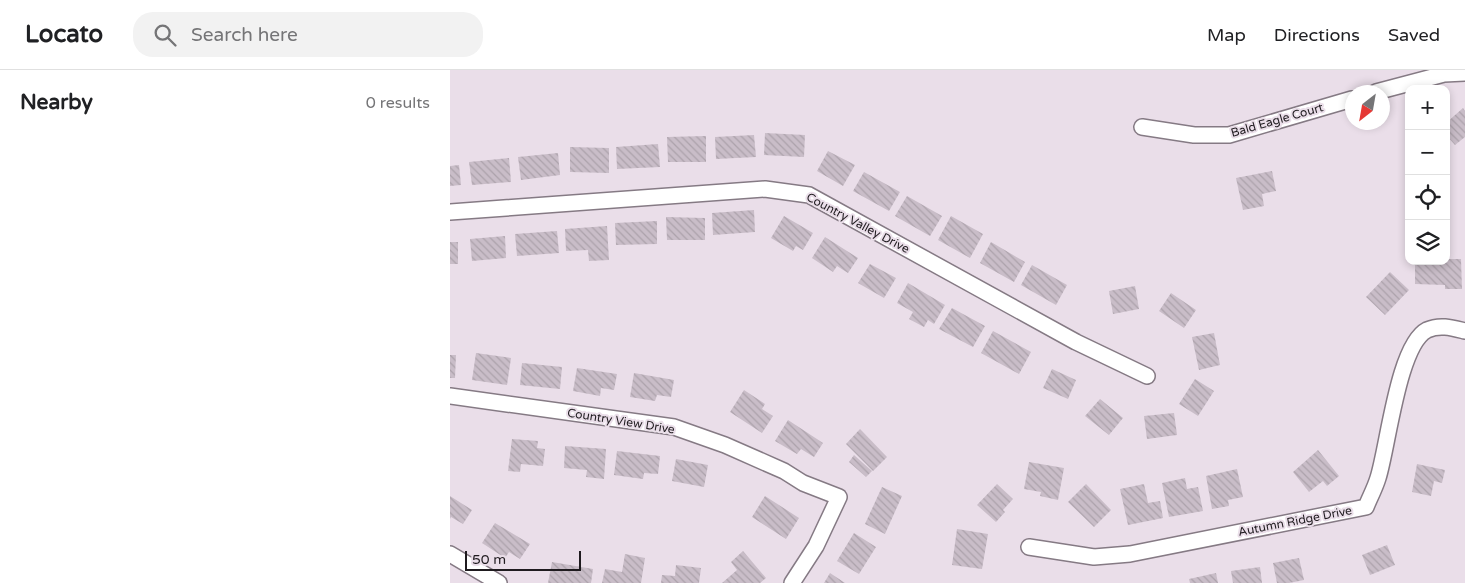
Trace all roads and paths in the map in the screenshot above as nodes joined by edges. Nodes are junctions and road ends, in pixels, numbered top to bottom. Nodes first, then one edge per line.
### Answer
1 (1465, 73) edge
2 (1430, 74) edge
3 (1390, 87) edge
4 (1345, 101) edge
5 (1142, 127) dead end
6 (450, 212) edge
7 (1465, 331) edge
8 (1147, 376) dead end
9 (450, 396) edge
10 (1029, 547) dead end
11 (450, 554) edge
12 (474, 577) edge
13 (499, 583) edge
14 (792, 583) edge

1 - 2 street
2 - 3 street
4 - 5 street, Bald Eagle Court
6 - 8 street, Country Valley Drive
7 - 10 street, Autumn Ridge Drive
9 - 14 street, Country View Drive
11 - 12 street
12 - 13 street

